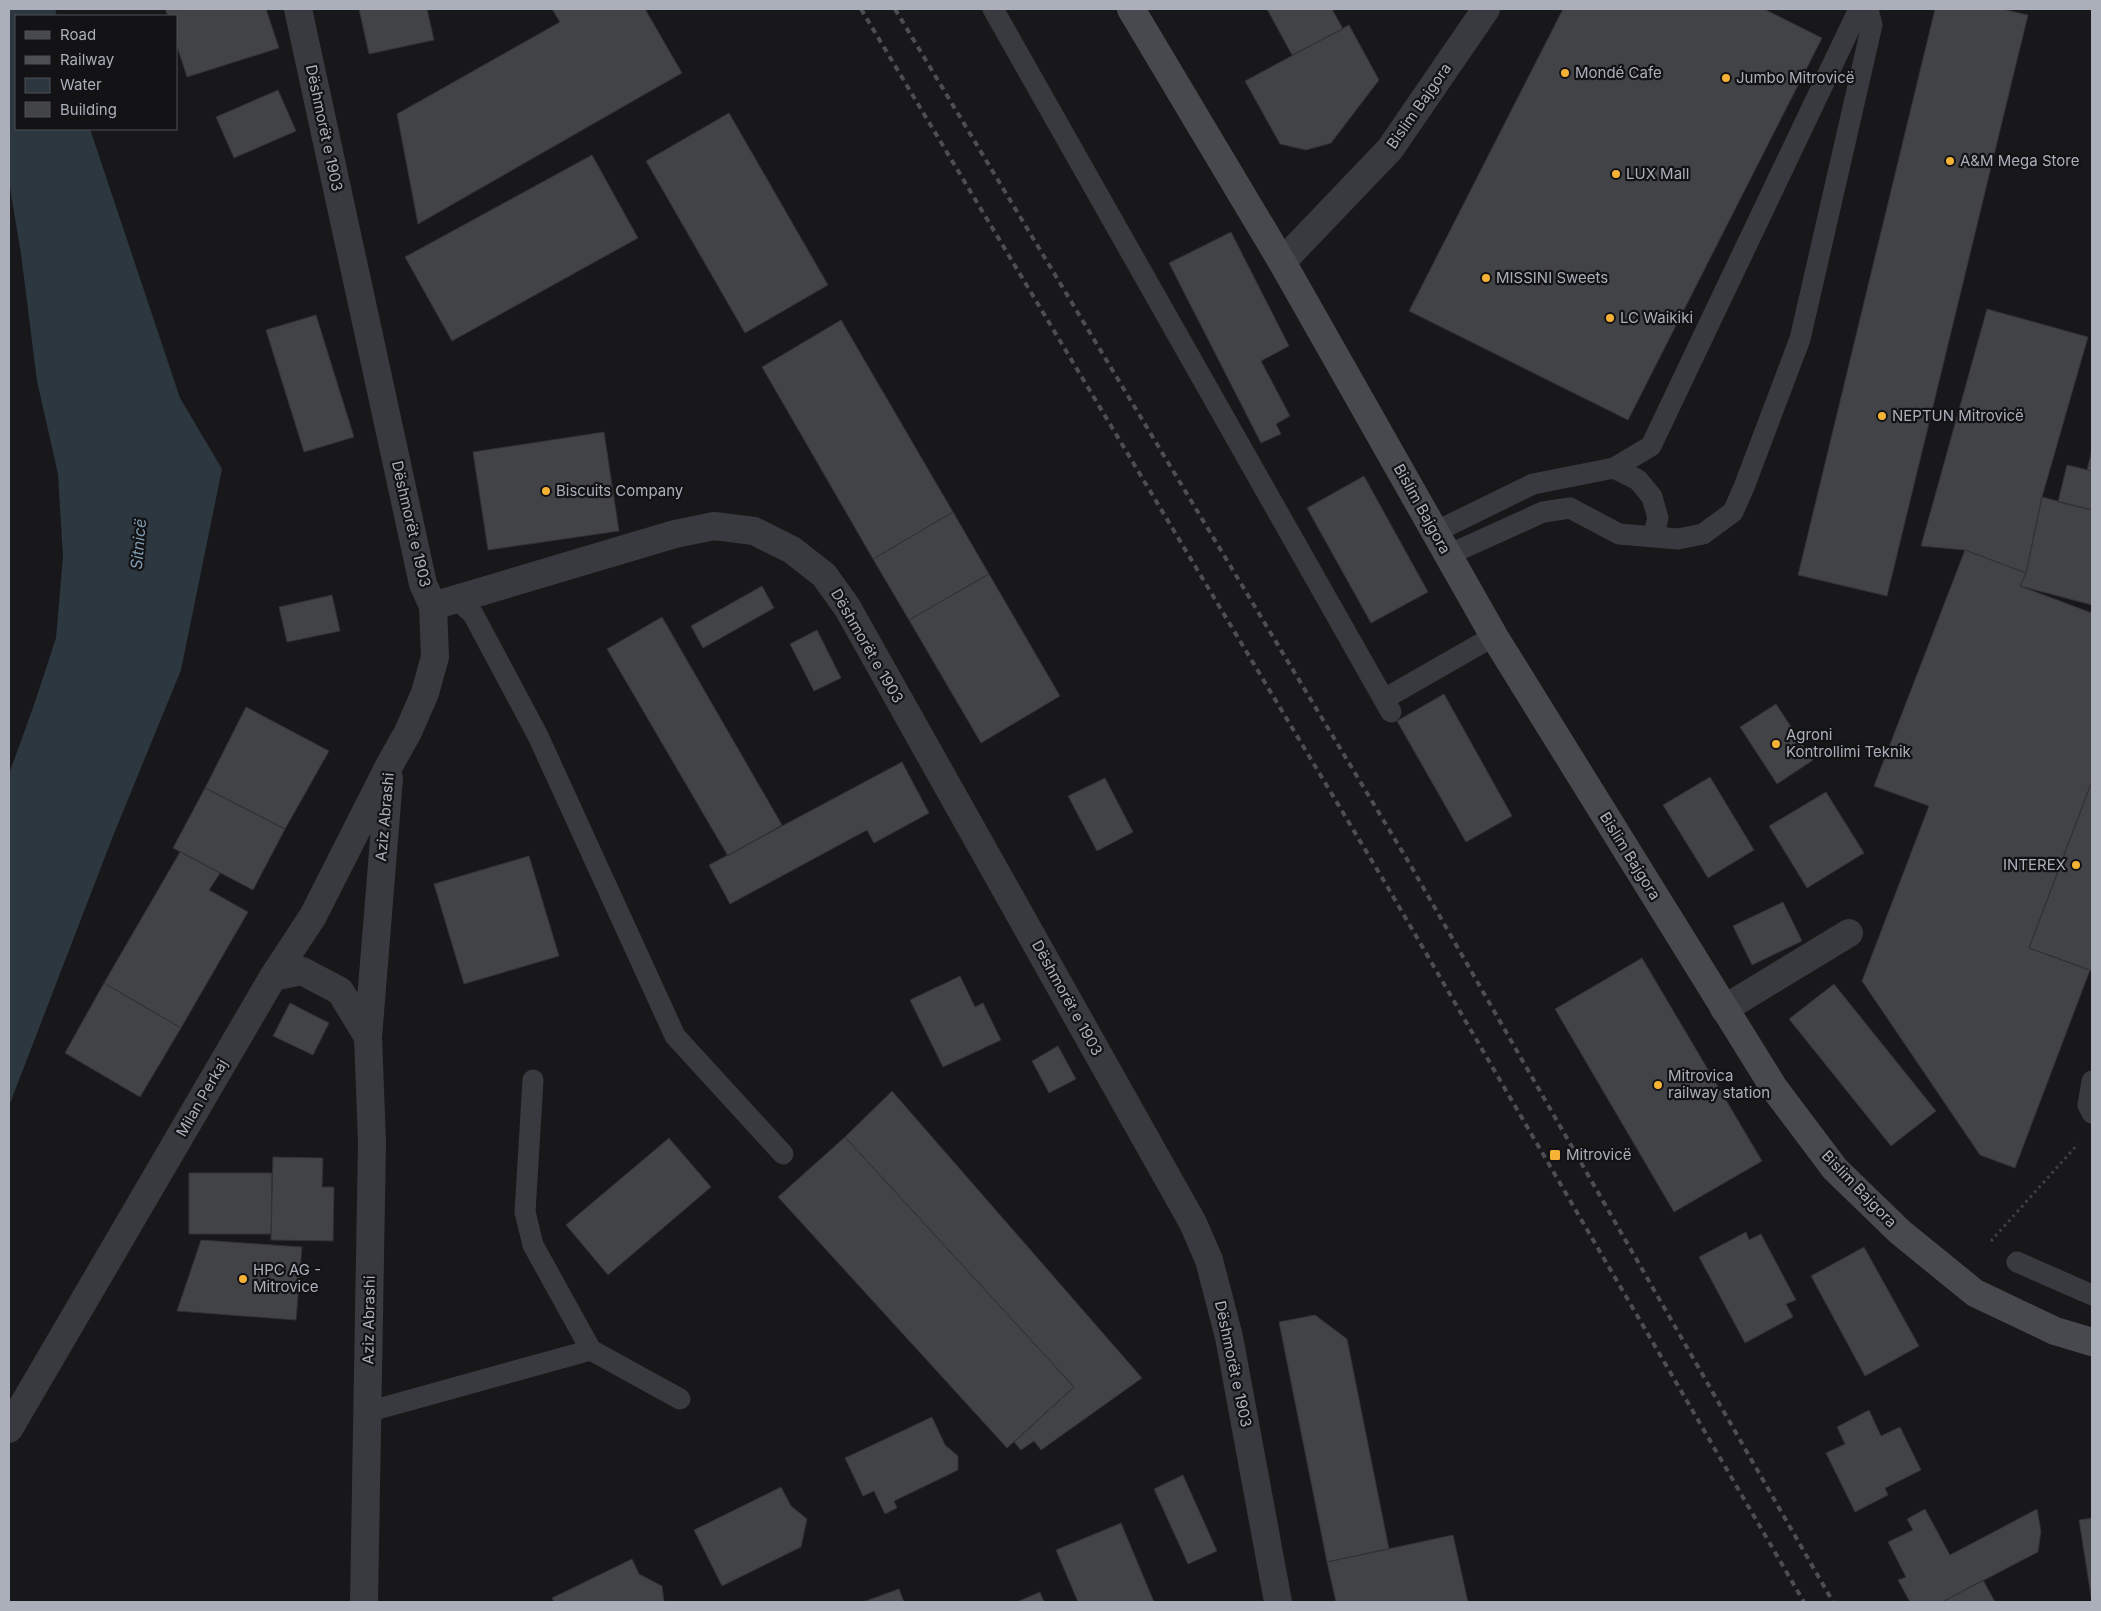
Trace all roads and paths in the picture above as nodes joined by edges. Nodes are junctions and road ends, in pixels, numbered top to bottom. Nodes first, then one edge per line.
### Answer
1 (298, 9) edge
2 (993, 9) edge
3 (1132, 9) edge
4 (1486, 9) edge
5 (1858, 9) edge
6 (1868, 9) edge
7 (1282, 262) junction
8 (1614, 468) junction
9 (1653, 537) junction
10 (1441, 544) junction
11 (444, 603) junction
12 (1494, 636) junction
13 (390, 764) junction
14 (1849, 933) dead end
15 (274, 977) junction
16 (1724, 1009) junction
17 (368, 1037) junction
18 (533, 1080) dead end
19 (2092, 1081) edge
20 (2092, 1113) edge
21 (2078, 1144) dead end
22 (783, 1154) dead end
23 (1991, 1241) dead end
24 (2017, 1262) dead end
25 (2092, 1295) edge
26 (2092, 1342) edge
27 (592, 1350) junction
28 (680, 1399) dead end
29 (367, 1412) junction
30 (9, 1430) edge
31 (364, 1602) edge
32 (1278, 1602) edge

1 - 11 street, Dëshmorët e 1903
2 - 12 lane
3 - 7 main road, Bislim Bajgora
4 - 7 street, Bislim Bajgora
5 - 8 lane
6 - 9 lane
7 - 10 main road, Bislim Bajgora
8 - 9 lane
8 - 10 lane
9 - 10 lane
10 - 12 main road, Bislim Bajgora
11 - 13 street, Aziz Abrashi
11 - 22 lane
11 - 32 street, Dëshmorët e 1903
12 - 16 main road, Bislim Bajgora
13 - 15 street, Milan Perkaj
13 - 17 street, Aziz Abrashi
14 - 16 street
15 - 17 street, Aziz Abrashi
15 - 30 street, Milan Perkaj
16 - 26 main road, Bislim Bajgora
17 - 29 street, Aziz Abrashi
18 - 27 lane
19 - 20 lane
21 - 23 path
24 - 25 lane
27 - 28 lane
27 - 29 lane
29 - 31 street, Aziz Abrashi

